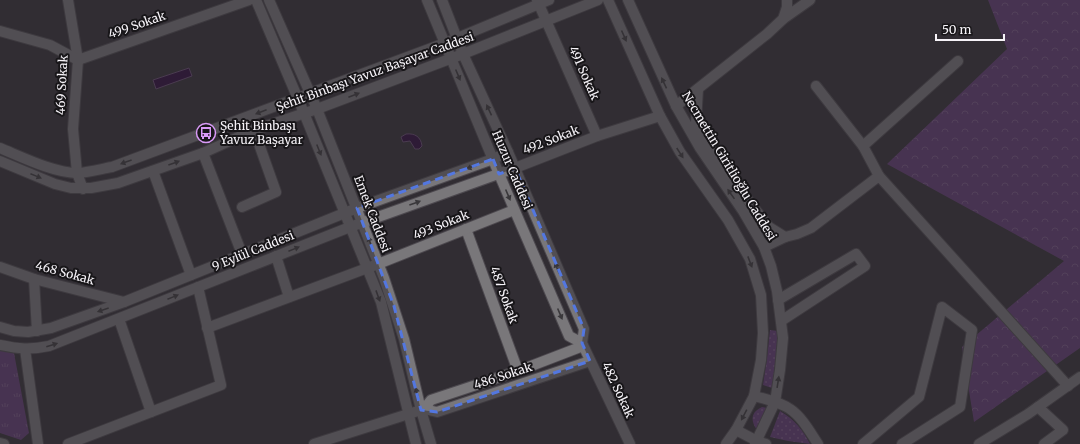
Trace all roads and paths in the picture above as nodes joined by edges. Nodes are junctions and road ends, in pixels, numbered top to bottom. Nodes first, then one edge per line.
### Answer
1 (68, 0) edge
2 (249, 0) edge
3 (256, 0) edge
4 (269, 0) edge
5 (427, 0) edge
6 (442, 0) edge
7 (549, 0) edge
8 (598, 0) edge
9 (608, 0) edge
10 (628, 0) edge
11 (787, 0) edge
12 (810, 0) edge
13 (538, 2) edge
14 (783, 20) junction
15 (546, 21) junction
16 (0, 31) edge
17 (456, 37) junction
18 (445, 43) junction
19 (463, 54) junction
20 (451, 58) junction
21 (78, 60) junction
22 (958, 61) dead end
23 (816, 86) dead end
24 (698, 89) junction
25 (310, 93) junction
26 (298, 98) junction
27 (676, 106) junction
28 (317, 109) junction
29 (304, 113) junction
30 (660, 116) junction
31 (254, 130) junction
32 (597, 136) junction
33 (863, 146) junction
34 (0, 148) edge
35 (508, 152) junction
36 (203, 153) junction
37 (493, 159) junction
38 (0, 161) edge
39 (515, 168) junction
40 (153, 171) junction
41 (77, 173) junction
42 (499, 174) junction
43 (879, 176) junction
44 (83, 189) junction
45 (242, 206) dead end
46 (357, 208) junction
47 (514, 210) junction
48 (344, 213) junction
49 (363, 222) junction
50 (350, 227) junction
51 (466, 229) junction
52 (785, 237) junction
53 (764, 247) junction
54 (242, 254) junction
55 (276, 256) junction
56 (378, 264) junction
57 (0, 266) edge
58 (367, 268) junction
59 (191, 275) junction
60 (34, 278) junction
61 (198, 288) junction
62 (289, 297) junction
63 (778, 300) junction
64 (124, 302) junction
65 (119, 319) junction
66 (781, 321) junction
67 (0, 328) edge
68 (207, 328) junction
69 (37, 331) junction
70 (0, 345) edge
71 (583, 345) junction
72 (25, 349) junction
73 (590, 361) junction
74 (518, 371) junction
75 (1080, 377) edge
76 (1068, 386) junction
77 (754, 396) junction
78 (775, 402) junction
79 (1038, 407) junction
80 (422, 409) junction
81 (152, 412) junction
82 (408, 414) junction
83 (736, 430) junction
84 (0, 443) edge
85 (319, 443) edge
86 (760, 443) edge
87 (4, 444) edge
88 (38, 444) edge
89 (68, 444) edge
90 (416, 444) edge
91 (431, 444) edge
92 (630, 444) edge
93 (726, 444) edge
94 (818, 444) edge
95 (863, 444) edge
96 (902, 444) edge
97 (979, 444) edge
98 (1044, 444) edge

1 - 21 street, 469 Sokak
2 - 21 street, 499 Sokak
3 - 26 street, Emek Caddesi
4 - 25 street, Emek Caddesi
5 - 18 street, Huzur Caddesi
6 - 17 street, Huzur Caddesi
7 - 13 street, Şehit Binbaşı Yavuz Başayar Caddesi
8 - 15 street, Şehit Binbaşı Yavuz Başayar Caddesi
9 -> 30 street
27 -> 10 street, Necmettin Giritlioğlu Caddesi
11 - 14 street
12 - 14 street
13 - 15 street, 491 Sokak
13 - 17 street, Şehit Binbaşı Yavuz Başayar Caddesi
14 - 24 street
15 - 19 street, Şehit Binbaşı Yavuz Başayar Caddesi
15 - 32 street, 491 Sokak
16 - 21 street
17 - 18 street, Şehit Binbaşı Yavuz Başayar Caddesi
17 - 19 street, Huzur Caddesi
18 - 20 street, Huzur Caddesi
18 - 25 street, Şehit Binbaşı Yavuz Başayar Caddesi
19 - 20 street, Şehit Binbaşı Yavuz Başayar Caddesi
35 -> 19 street, Huzur Caddesi
28 -> 20 street, Şehit Binbaşı Yavuz Başayar Caddesi
20 -> 37 street, Huzur Caddesi
21 - 41 street, 469 Sokak
22 - 33 street
23 - 33 street
24 - 27 street
24 - 52 street
25 - 26 street, Şehit Binbaşı Yavuz Başayar Caddesi
25 - 28 street, Emek Caddesi
26 - 29 street, Emek Caddesi
26 -> 41 street, Şehit Binbaşı Yavuz Başayar Caddesi
53 -> 27 street, Necmettin Giritlioğlu Caddesi
28 - 29 street, Şehit Binbaşı Yavuz Başayar Caddesi
28 - 46 street, Emek Caddesi
29 - 31 street, Şehit Binbaşı Yavuz Başayar Caddesi
29 -> 48 street, Emek Caddesi
30 - 32 street, 492 Sokak
30 -> 77 street
31 - 36 street, Şehit Binbaşı Yavuz Başayar Caddesi
31 - 45 street
32 - 39 street, 492 Sokak
33 - 43 street
34 - 41 street, Şehit Binbaşı Yavuz Başayar Caddesi
35 - 37 street, 9 Eylül Caddesi
35 - 39 street, Huzur Caddesi
40 -> 36 street, Şehit Binbaşı Yavuz Başayar Caddesi
36 - 54 street
37 - 42 street, Huzur Caddesi
37 -> 46 street, 9 Eylül Caddesi
38 -> 44 street, Şehit Binbaşı Yavuz Başayar Caddesi
39 - 42 street, 9 Eylül Caddesi
71 -> 39 street, Huzur Caddesi
40 - 44 street, Şehit Binbaşı Yavuz Başayar Caddesi
40 - 59 street
41 - 44 street, 469 Sokak
42 -> 47 street, Huzur Caddesi
49 -> 42 street, 9 Eylül Caddesi
43 - 52 street
43 - 76 street
46 - 48 street, 9 Eylül Caddesi
46 - 49 street, Emek Caddesi
47 - 51 street, 493 Sokak
47 -> 71 street, Huzur Caddesi
48 - 50 street, Emek Caddesi
48 - 54 street, 9 Eylül Caddesi
49 - 50 street, 9 Eylül Caddesi
56 -> 49 street, Emek Caddesi
55 -> 50 street, 9 Eylül Caddesi
50 - 58 street, Emek Caddesi
51 - 56 street, 493 Sokak
51 - 74 street, 487 Sokak
52 - 53 street
53 - 63 street, Necmettin Giritlioğlu Caddesi
54 - 59 street, 9 Eylül Caddesi
55 - 61 street, 9 Eylül Caddesi
55 - 62 street
56 - 58 street, 493 Sokak
80 -> 56 street, Emek Caddesi
57 - 60 street, 468 Sokak
58 - 62 street, 493 Sokak
58 -> 82 street, Emek Caddesi
59 - 64 street, 9 Eylül Caddesi
60 - 64 street, 468 Sokak
60 - 69 street
65 -> 61 street, 9 Eylül Caddesi
61 - 68 street
62 - 68 street, 493 Sokak
63 - 66 street, Necmettin Giritlioğlu Caddesi
63 - 66 street
64 -> 69 street, 9 Eylül Caddesi
72 -> 65 street, 9 Eylül Caddesi
65 - 81 street
78 -> 66 street, Necmettin Giritlioğlu Caddesi
67 - 69 street, 9 Eylül Caddesi
68 - 81 street
70 - 72 street, 9 Eylül Caddesi
71 - 73 street, 482 Sokak
71 - 74 street, 486 Sokak
72 - 88 street
73 - 80 street, 486 Sokak
73 - 92 street, 482 Sokak
74 - 80 street, 486 Sokak
75 - 76 street
76 - 79 street
77 - 78 street
77 -> 83 street
78 - 86 street, Necmettin Giritlioğlu Caddesi
78 - 94 street
79 - 97 street
79 - 98 street
80 - 82 street
80 - 91 street, Emek Caddesi
81 - 89 street
82 - 85 street
82 - 90 street, Emek Caddesi
83 - 86 street
83 - 93 street
84 - 87 street
95 - 96 street

